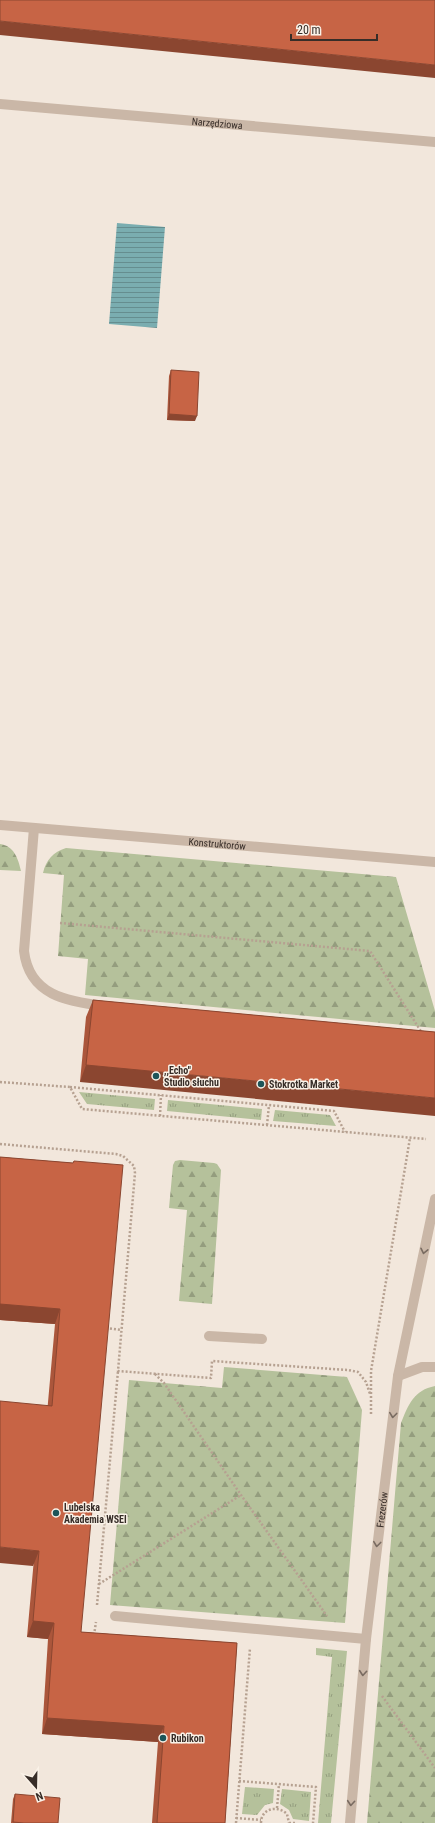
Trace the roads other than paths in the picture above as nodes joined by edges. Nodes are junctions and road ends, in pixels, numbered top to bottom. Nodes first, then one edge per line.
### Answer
1 (0, 104) edge
2 (435, 142) edge
3 (0, 825) edge
4 (34, 828) junction
5 (435, 862) edge
6 (115, 1007) edge
7 (435, 1199) edge
8 (209, 1336) dead end
9 (262, 1339) dead end
10 (435, 1367) edge
11 (398, 1376) junction
12 (115, 1616) dead end
13 (366, 1639) junction
14 (350, 1823) edge

1 - 2 street, Narzędziowa
3 - 4 street, Konstruktorów
4 - 5 street, Konstruktorów
4 - 6 street
7 -> 11 street, Frezerów
8 - 9 street
10 - 11 street
11 -> 13 street, Frezerów
12 - 13 street
13 -> 14 street, Frezerów

